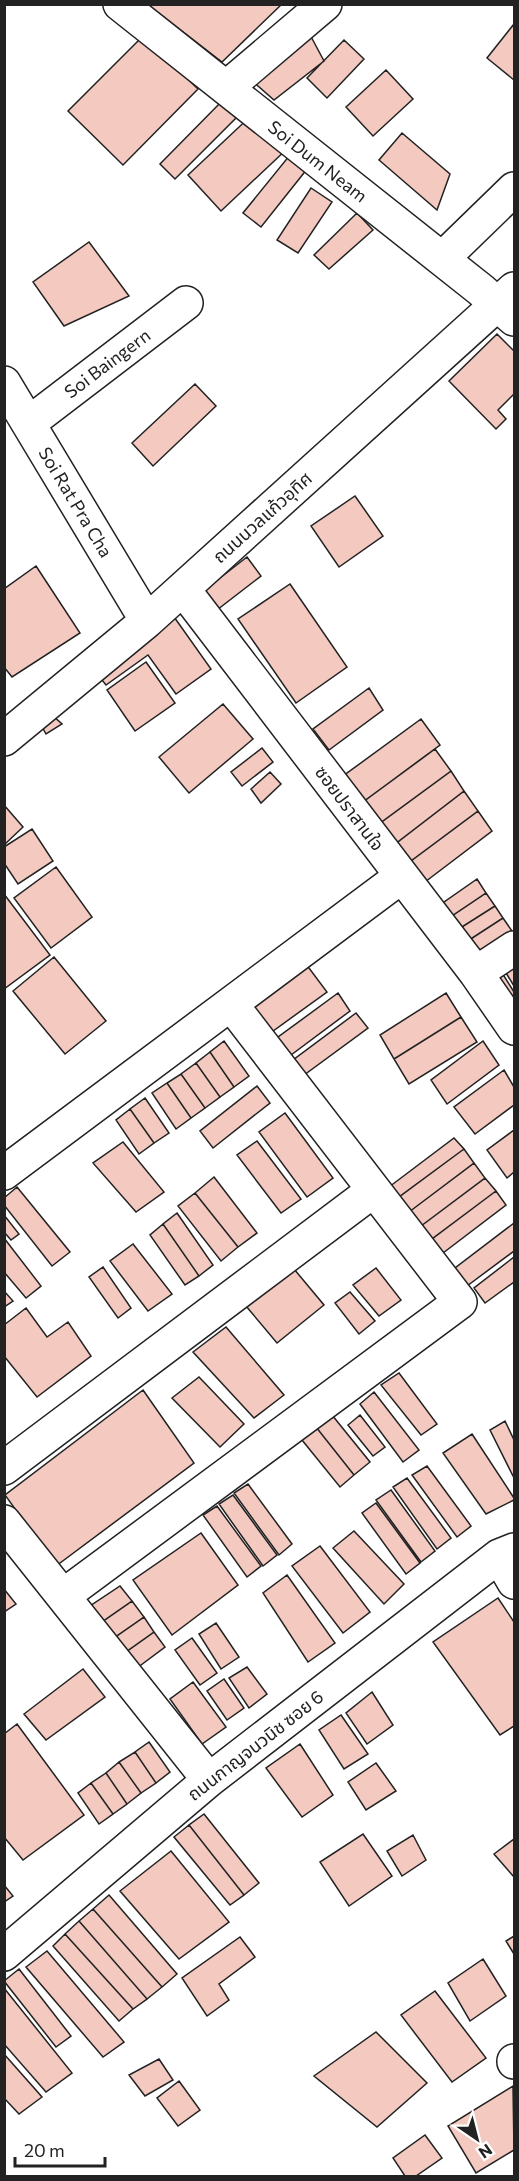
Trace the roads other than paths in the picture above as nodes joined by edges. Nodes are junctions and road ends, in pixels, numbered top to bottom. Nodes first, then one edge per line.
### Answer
1 (120, 4) edge
2 (325, 4) edge
3 (226, 88) junction
4 (514, 189) edge
5 (442, 259) junction
6 (186, 303) dead end
7 (509, 304) edge
8 (4, 383) edge
9 (29, 423) junction
10 (183, 589) junction
11 (147, 621) junction
12 (4, 739) edge
13 (402, 876) junction
14 (514, 948) edge
15 (476, 973) junction
16 (231, 1004) junction
17 (514, 1028) edge
18 (4, 1173) edge
19 (374, 1190) junction
20 (4, 1468) edge
21 (4, 1522) edge
22 (509, 1562) edge
23 (63, 1596) junction
24 (209, 1780) junction
25 (4, 1954) edge

1 - 3 street, Soi Dum Neam
2 - 3 street
3 - 5 street, Soi Dum Neam
4 - 5 street
5 - 7 street, Soi Dum Neam
6 - 9 street, Soi Baingern
7 - 10 street, ถนนนวลแก้วอุทิศ
8 - 9 street, Soi Rat Pra Cha
9 - 11 street, Soi Rat Pra Cha
10 - 11 street, ถนนนวลแก้วอุทิศ
10 - 13 street, ซอยปราสานใจ
11 - 12 street, ถนนนวลแก้วอุทิศ
13 - 15 street, ซอยปราสานใจ
13 - 16 street
14 - 15 street
15 - 17 street, ซอยปราสานใจ
16 - 18 street
16 - 19 street
19 - 20 street
19 - 23 street
21 - 23 street
22 - 24 street, ถนนกาญจนวนิช ซอย 6
23 - 24 street
24 - 25 street, ถนนกาญจนวนิช ซอย 6

